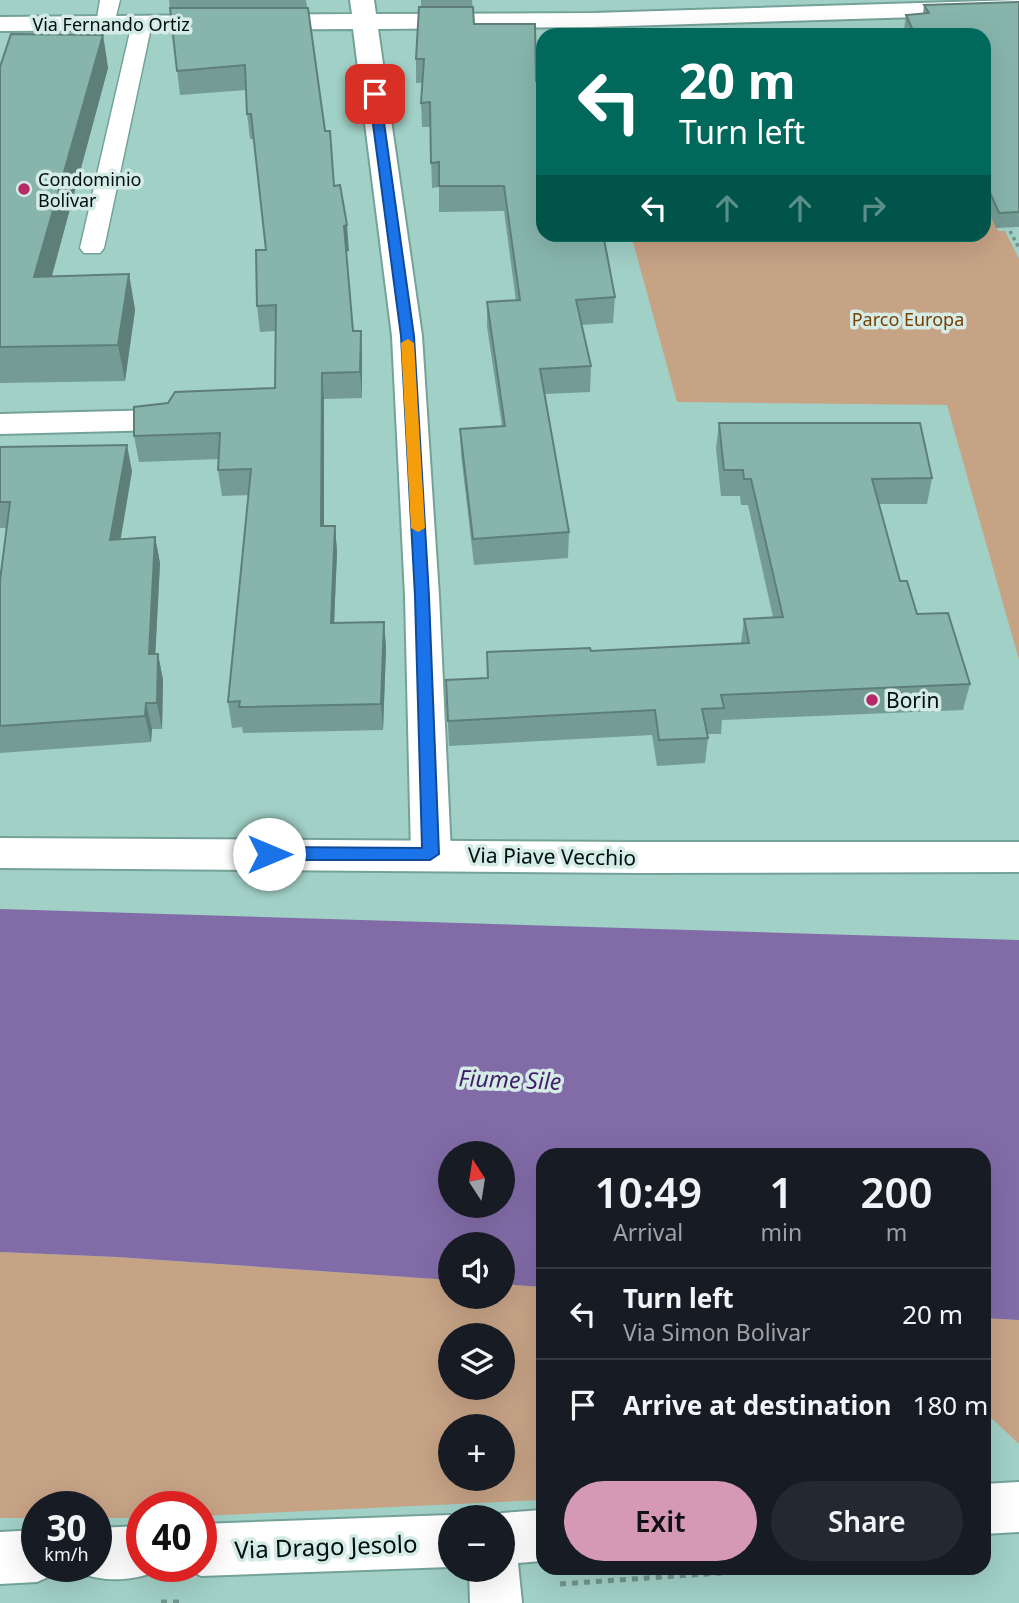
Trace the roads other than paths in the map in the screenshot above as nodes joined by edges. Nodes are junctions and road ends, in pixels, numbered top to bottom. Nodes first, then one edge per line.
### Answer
1 (1019, 7) edge
2 (363, 11) edge
3 (108, 12) edge
4 (142, 23) junction
5 (0, 24) edge
6 (92, 248) dead end
7 (161, 420) edge
8 (0, 424) edge
9 (0, 853) edge
10 (430, 854) junction
11 (1019, 857) edge
12 (1019, 1507) edge
13 (991, 1509) edge
14 (536, 1536) edge
15 (515, 1538) edge
16 (438, 1541) edge
17 (217, 1549) edge
18 (21, 1557) edge
19 (0, 1558) edge
20 (495, 1582) edge
21 (496, 1603) edge

1 - 2 street, Via Fernando Ortiz
2 - 4 street, Via Fernando Ortiz
2 - 10 street
3 - 4 street, Via Fernando Ortiz
3 - 5 street, Via Fernando Ortiz
4 - 6 lane
7 - 8 street
9 - 10 street, Via Piave Vecchio
10 - 11 street, Via Piave Vecchio
12 - 13 street
14 - 15 street
16 - 17 street, Via Drago Jesolo
18 - 19 street
20 - 21 street

